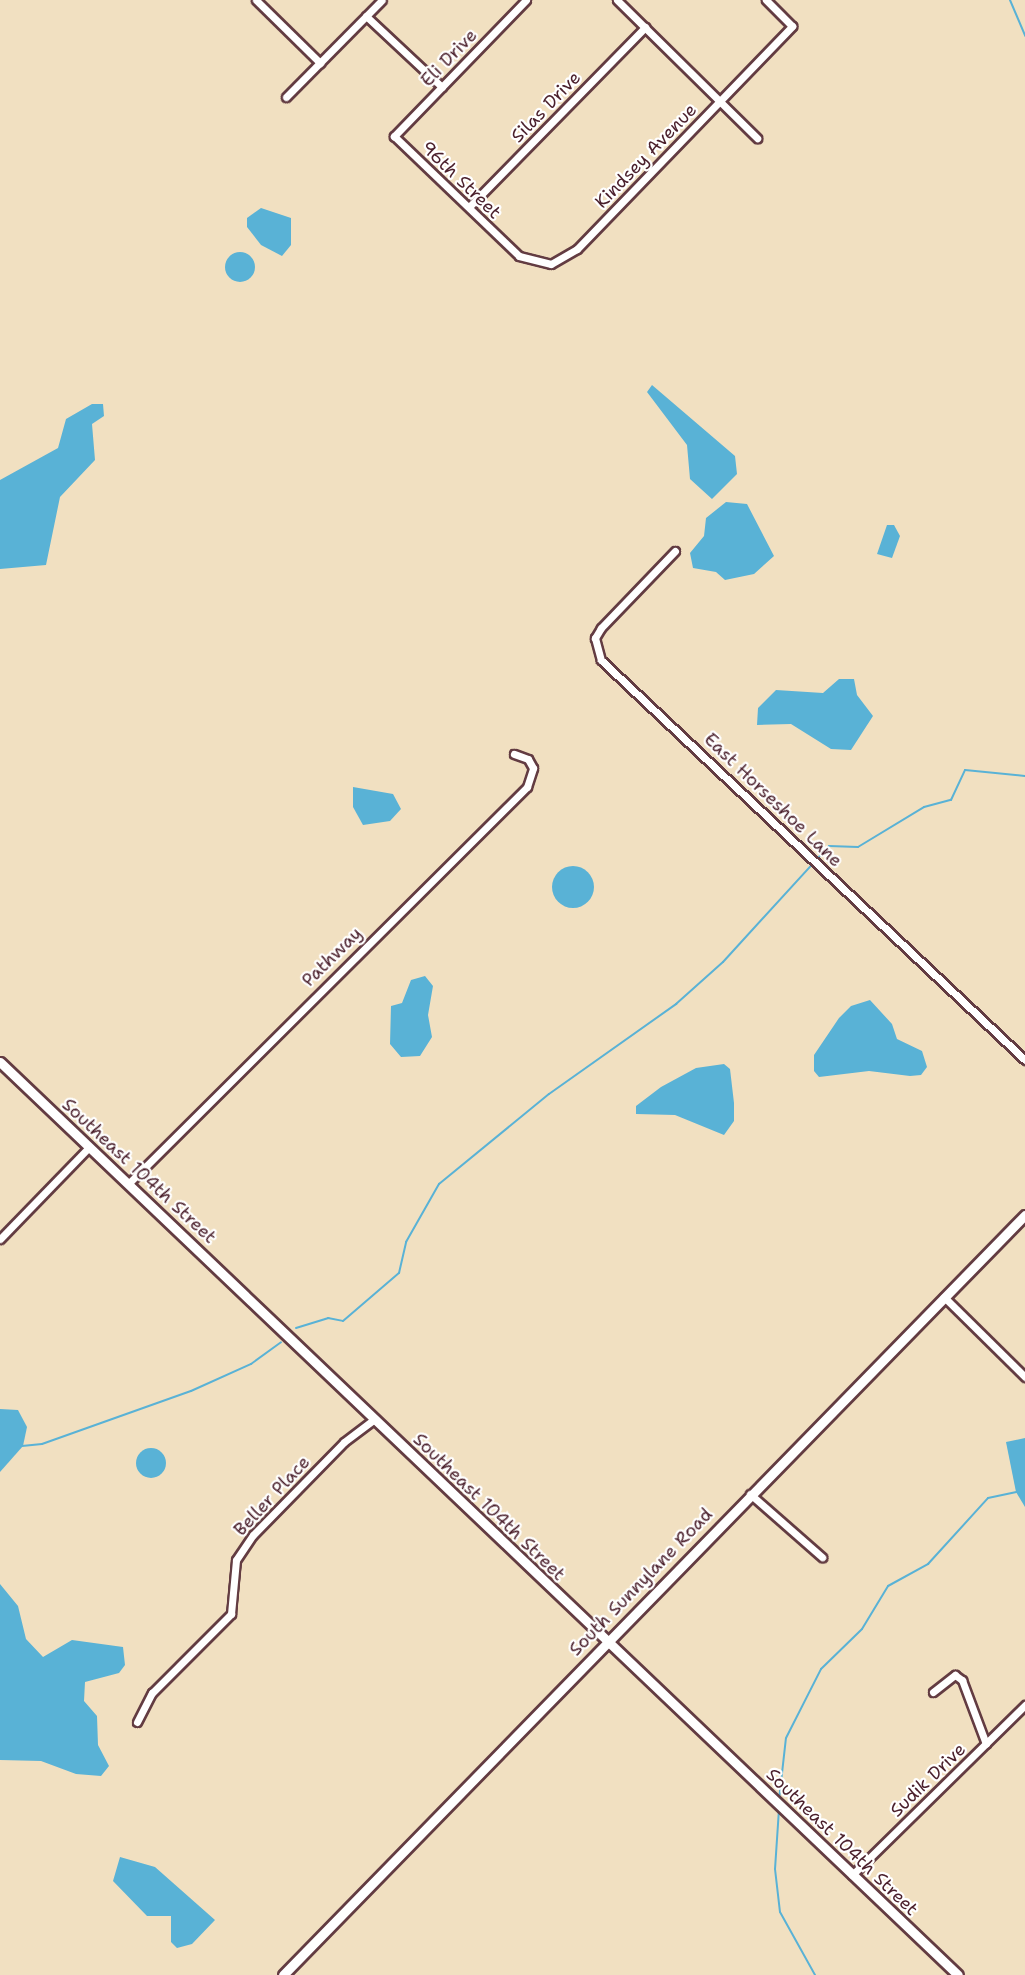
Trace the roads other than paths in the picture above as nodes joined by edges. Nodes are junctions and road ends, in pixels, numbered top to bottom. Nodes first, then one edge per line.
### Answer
1 (255, 0) edge
2 (382, 0) edge
3 (526, 0) edge
4 (617, 0) edge
5 (766, 0) edge
6 (366, 16) junction
7 (645, 27) junction
8 (320, 63) junction
9 (442, 87) junction
10 (286, 97) dead end
11 (720, 101) junction
12 (394, 136) joint
13 (758, 138) dead end
14 (469, 207) junction
15 (506, 245) joint
16 (675, 551) dead end
17 (514, 754) dead end
18 (1025, 1060) edge
19 (0, 1062) edge
20 (89, 1147) junction
21 (128, 1184) junction
22 (1025, 1215) edge
23 (0, 1239) edge
24 (944, 1297) junction
25 (1025, 1377) edge
26 (374, 1419) junction
27 (750, 1494) junction
28 (822, 1557) dead end
29 (605, 1641) junction
30 (933, 1692) dead end
31 (1025, 1705) edge
32 (137, 1722) dead end
33 (986, 1744) junction
34 (852, 1875) junction
35 (284, 1975) edge
36 (958, 1975) edge

1 - 8 street
2 - 6 street
3 - 9 street, Eli Drive
4 - 7 street
5 - 11 street, Kindsey Avenue
6 - 8 street
6 - 9 street
7 - 11 street
7 - 14 street, Silas Drive
8 - 10 street
9 - 12 street, Eli Drive
11 - 13 street
11 - 15 street, Kindsey Avenue
12 - 14 street, 96th Street
14 - 15 street, 96th Street
16 - 18 street, East Horseshoe Lane
17 - 21 street, Pathway
19 - 20 street, Southeast 104th Street
20 - 21 street, Southeast 104th Street
20 - 23 street
21 - 26 street, Southeast 104th Street
22 - 24 street, South Sunnylane Road
24 - 25 street
24 - 27 street, South Sunnylane Road
26 - 29 street, Southeast 104th Street
26 - 32 street, Beller Place
27 - 28 street
27 - 29 street, South Sunnylane Road
29 - 34 street, Southeast 104th Street
29 - 35 street, South Sunnylane Road
30 - 33 street
31 - 33 street, Sudik Drive
33 - 34 street, Sudik Drive
34 - 36 street, Southeast 104th Street

